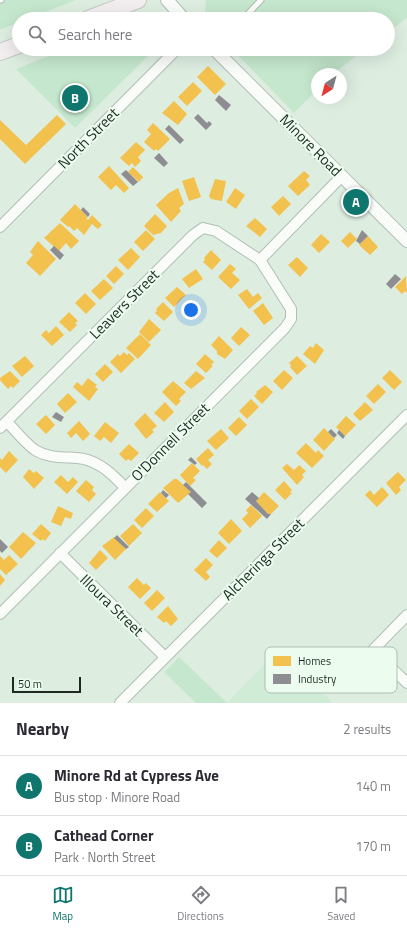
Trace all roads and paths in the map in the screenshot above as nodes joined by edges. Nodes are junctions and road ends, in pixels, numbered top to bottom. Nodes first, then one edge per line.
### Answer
1 (138, 0) edge
2 (166, 0) edge
3 (262, 0) edge
4 (106, 12) edge
5 (177, 12) edge
6 (249, 12) edge
7 (12, 48) edge
8 (0, 52) edge
9 (170, 56) edge
10 (221, 56) edge
11 (342, 176) junction
12 (0, 227) edge
13 (407, 241) edge
14 (260, 260) junction
15 (407, 415) edge
16 (3, 425) edge
17 (125, 488) junction
18 (60, 553) junction
19 (0, 614) edge
20 (407, 615) edge
21 (376, 647) edge
22 (165, 657) junction
23 (397, 673) edge
24 (407, 683) edge
25 (120, 703) edge

1 - 4 highway
2 - 5 street
3 - 6 lane
7 - 8 highway
9 - 12 street, North Street
10 - 11 street, Minore Road
11 - 13 street, Minore Road
11 - 14 street
14 - 16 street, Leavers Street
14 - 17 street, O'Donnell Street
15 - 22 street, Alcheringa Street
16 - 17 street
17 - 18 street, O'Donnell Street
18 - 19 street, O'Donnell Street
18 - 22 street, Illoura Street
20 - 21 street
22 - 25 street, Alcheringa Street
23 - 24 street

